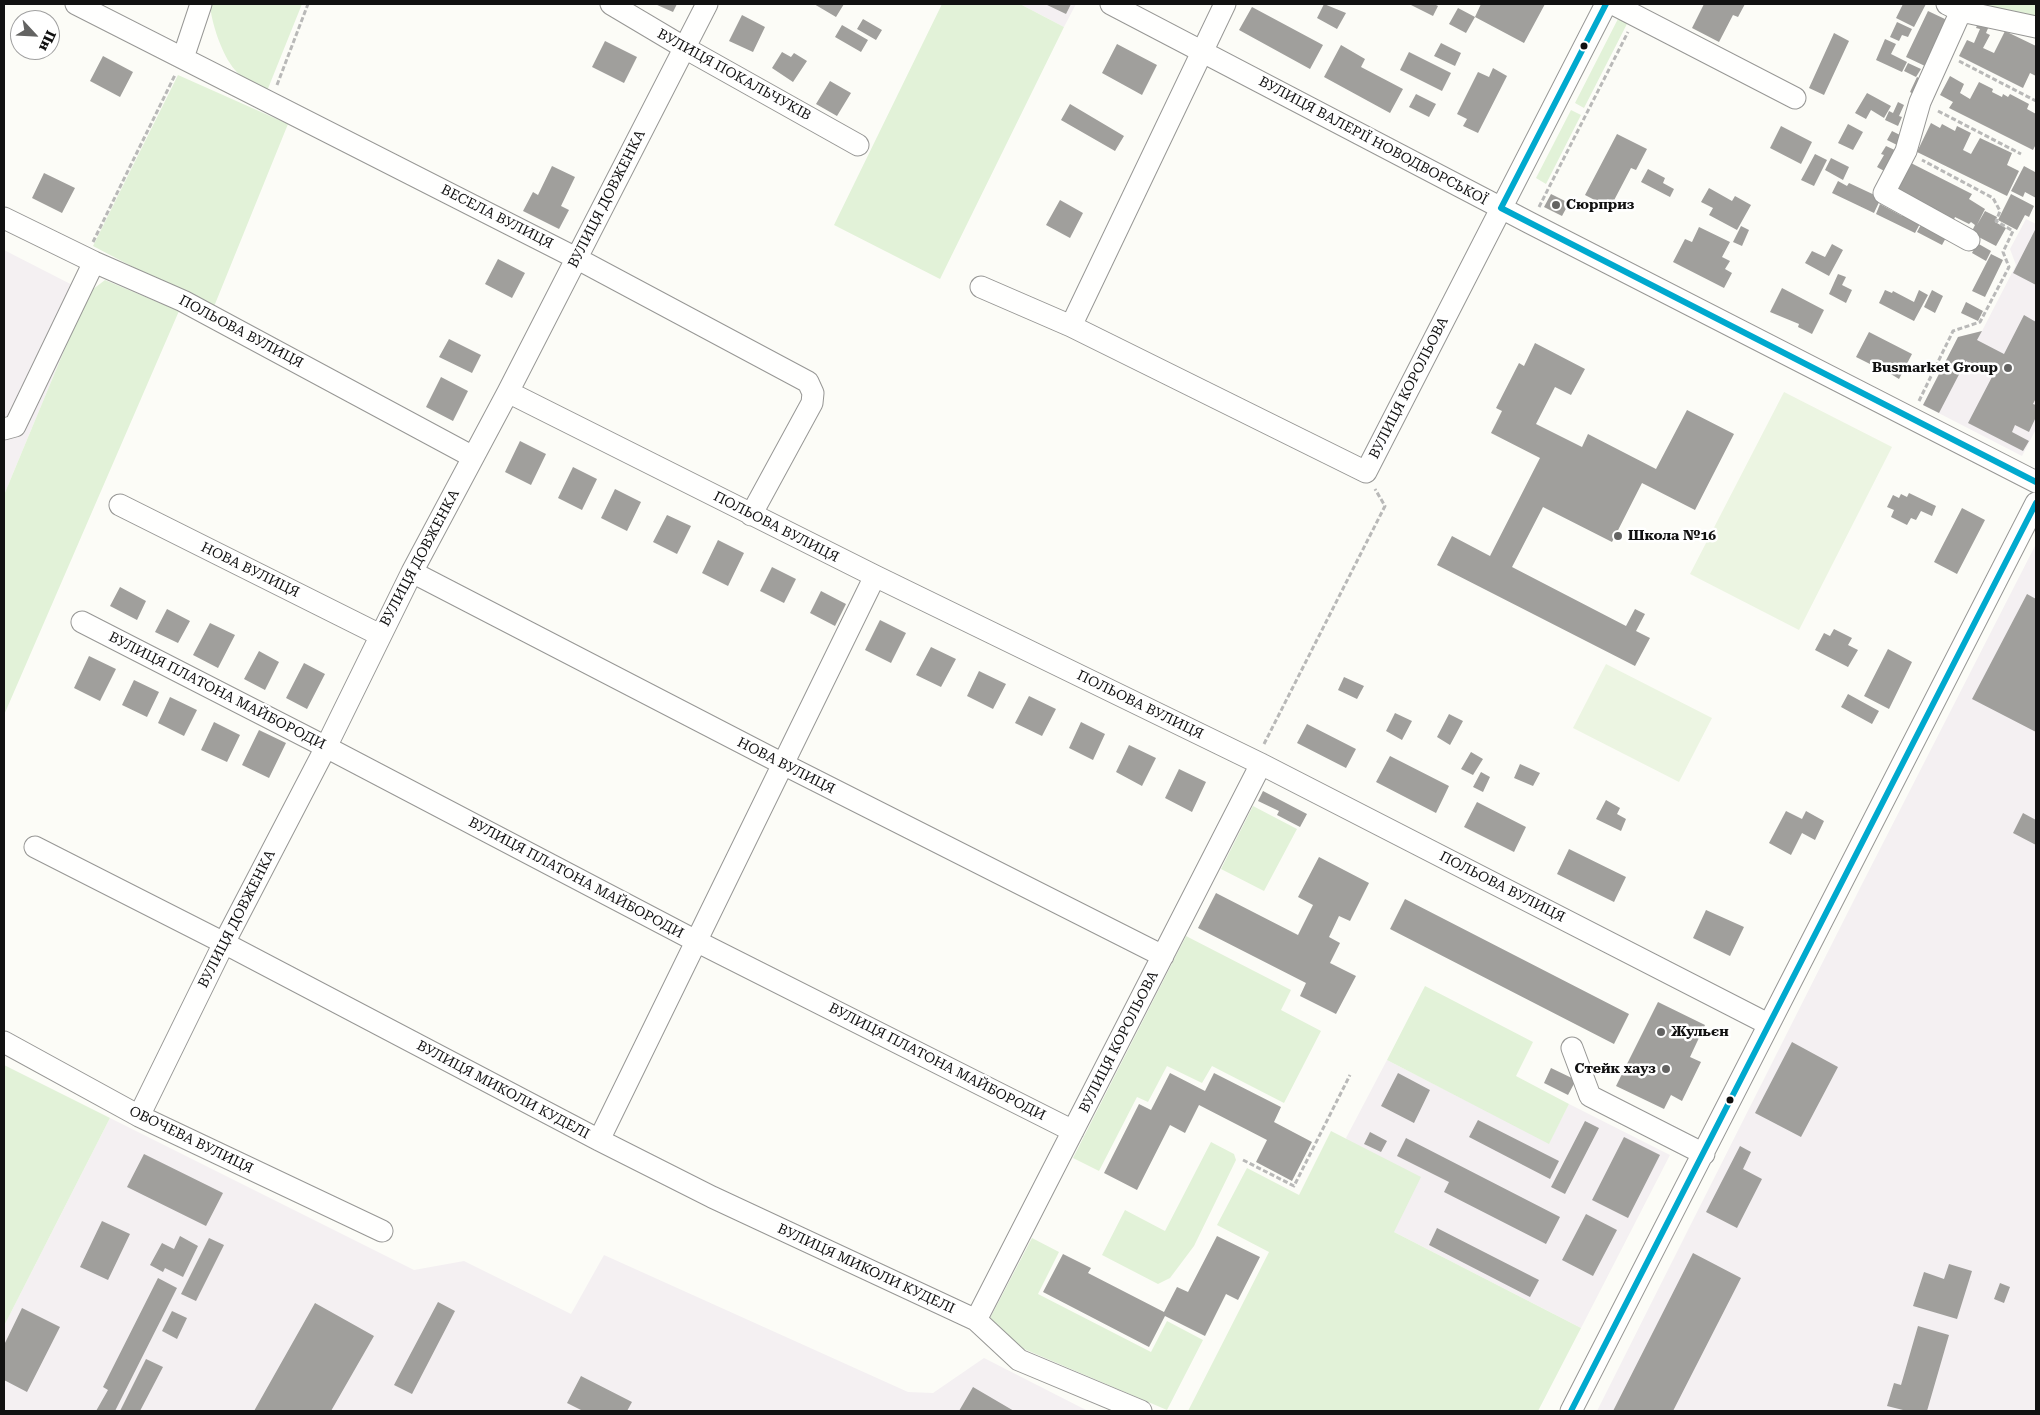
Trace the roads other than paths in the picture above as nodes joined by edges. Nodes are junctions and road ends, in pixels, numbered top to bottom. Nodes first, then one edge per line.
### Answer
1 (76, 4) edge
2 (201, 4) edge
3 (611, 4) edge
4 (707, 4) edge
5 (1112, 4) edge
6 (1225, 4) edge
7 (1606, 4) edge
8 (1613, 4) edge
9 (1954, 7) edge
10 (2036, 27) edge
11 (685, 48) junction
12 (1201, 50) junction
13 (183, 58) junction
14 (1795, 98) dead end
15 (858, 145) dead end
16 (1501, 208) junction
17 (4, 218) edge
18 (1969, 240) dead end
19 (576, 258) junction
20 (89, 260) junction
21 (981, 287) dead end
22 (1071, 326) junction
23 (508, 392) junction
24 (4, 429) edge
25 (473, 457) junction
26 (2036, 482) edge
27 (2036, 503) edge
28 (120, 505) dead end
29 (751, 515) junction
30 (412, 572) junction
31 (875, 576) junction
32 (82, 622) dead end
33 (380, 635) junction
34 (326, 747) junction
35 (783, 764) junction
36 (1261, 764) junction
37 (35, 847) dead end
38 (696, 941) junction
39 (224, 943) junction
40 (1163, 956) junction
41 (1768, 1024) junction
42 (4, 1042) edge
43 (1572, 1048) dead end
44 (139, 1116) junction
45 (1073, 1131) junction
46 (598, 1140) junction
47 (1704, 1154) junction
48 (382, 1232) dead end
49 (976, 1320) junction
50 (1141, 1411) edge
51 (1571, 1411) edge

1 - 13 street, ВЕСЕЛА ВУЛИЦЯ
2 - 13 street
3 - 11 street, ВУЛИЦЯ ПОКАЛЬЧУКІВ
4 - 11 street, ВУЛИЦЯ ДОВЖЕНКА
5 - 12 street, ВУЛИЦЯ ВАЛЕРІЇ НОВОДВОРСЬКОЇ
6 - 12 street
7 - 16 street, ВУЛИЦЯ КОРОЛЬОВА
8 - 14 street
9 - 10 street
9 - 18 street
11 - 15 street, ВУЛИЦЯ ПОКАЛЬЧУКІВ
11 - 19 street, ВУЛИЦЯ ДОВЖЕНКА
12 - 16 street, ВУЛИЦЯ ВАЛЕРІЇ НОВОДВОРСЬКОЇ
12 - 22 street
13 - 19 street, ВЕСЕЛА ВУЛИЦЯ
16 - 22 street, ВУЛИЦЯ КОРОЛЬОВА
16 - 26 street, ВУЛИЦЯ ВАЛЕРІЇ НОВОДВОРСЬКОЇ
17 - 20 street, ПОЛЬОВА ВУЛИЦЯ
19 - 23 street, ВУЛИЦЯ ДОВЖЕНКА
19 - 29 street, ВЕСЕЛА ВУЛИЦЯ
20 - 24 street
20 - 25 street, ПОЛЬОВА ВУЛИЦЯ
21 - 22 street, ВУЛИЦЯ КОРОЛЬОВА
23 - 25 street, ВУЛИЦЯ ДОВЖЕНКА
23 - 29 street, ПОЛЬОВА ВУЛИЦЯ
25 - 30 street, ВУЛИЦЯ ДОВЖЕНКА
27 - 41 street
28 - 33 street, НОВА ВУЛИЦЯ
29 - 31 street, ПОЛЬОВА ВУЛИЦЯ
30 - 33 street, ВУЛИЦЯ ДОВЖЕНКА
30 - 35 street, НОВА ВУЛИЦЯ
31 - 35 street
31 - 36 street, ПОЛЬОВА ВУЛИЦЯ
32 - 34 street, ВУЛИЦЯ ПЛАТОНА МАЙБОРОДИ
33 - 34 street, ВУЛИЦЯ ДОВЖЕНКА
34 - 38 street, ВУЛИЦЯ ПЛАТОНА МАЙБОРОДИ
34 - 39 street, ВУЛИЦЯ ДОВЖЕНКА
35 - 38 street
35 - 40 street, НОВА ВУЛИЦЯ
36 - 40 street, ВУЛИЦЯ КОРОЛЬОВА
36 - 41 street, ПОЛЬОВА ВУЛИЦЯ
37 - 39 street, ВУЛИЦЯ МИКОЛИ КУДЕЛІ
38 - 45 street, ВУЛИЦЯ ПЛАТОНА МАЙБОРОДИ
38 - 46 street
39 - 44 street, ВУЛИЦЯ ДОВЖЕНКА
39 - 46 street, ВУЛИЦЯ МИКОЛИ КУДЕЛІ
40 - 45 street, ВУЛИЦЯ КОРОЛЬОВА
41 - 47 street
42 - 44 street, ОВОЧЕВА ВУЛИЦЯ
43 - 47 street
44 - 48 street, ОВОЧЕВА ВУЛИЦЯ
45 - 49 street, ВУЛИЦЯ КОРОЛЬОВА
46 - 49 street, ВУЛИЦЯ МИКОЛИ КУДЕЛІ
47 - 51 street
49 - 50 street, ВУЛИЦЯ МИКОЛИ КУДЕЛІ

